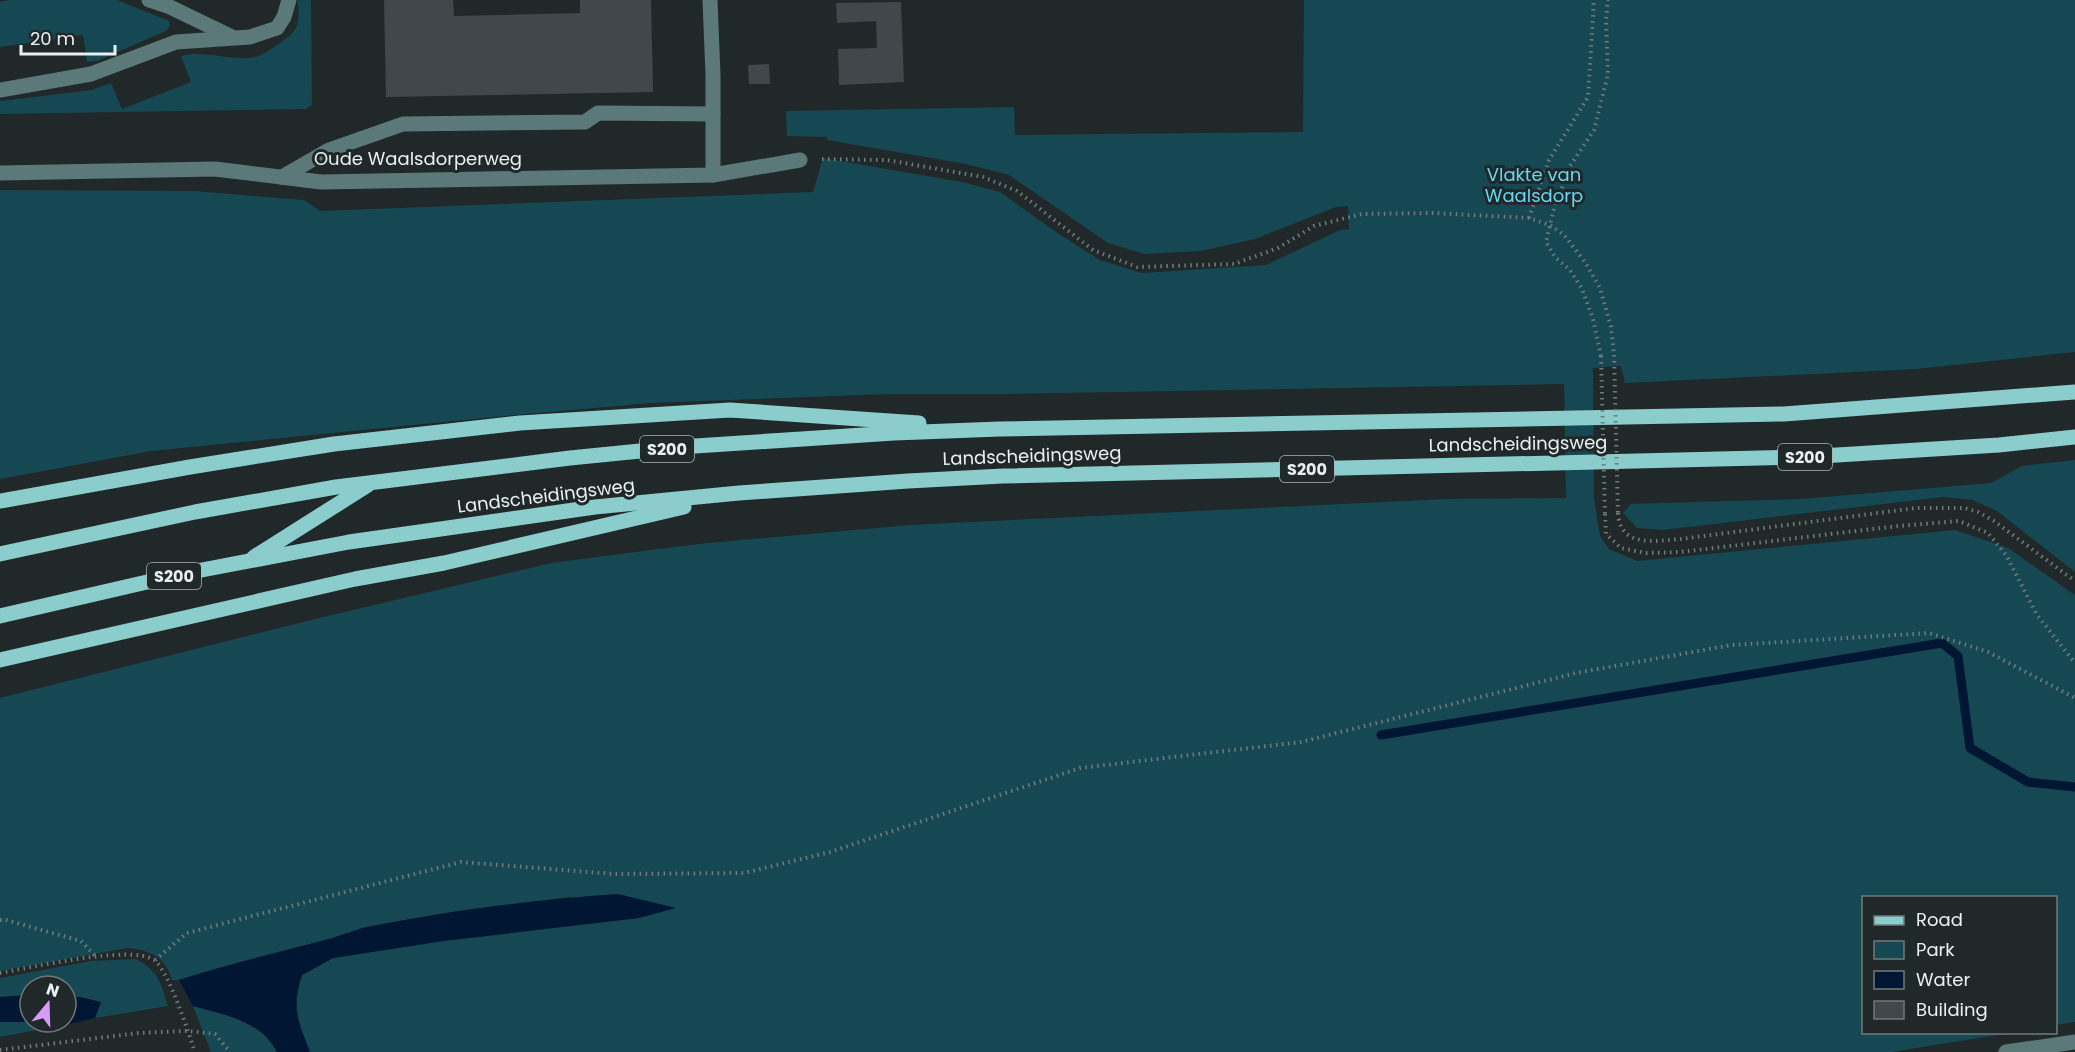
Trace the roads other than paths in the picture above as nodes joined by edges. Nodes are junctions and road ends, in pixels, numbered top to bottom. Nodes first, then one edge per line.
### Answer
1 (149, 0) edge
2 (289, 0) edge
3 (710, 0) edge
4 (234, 38) junction
5 (0, 90) edge
6 (713, 114) junction
7 (800, 160) road end
8 (0, 173) edge
9 (713, 175) junction
10 (282, 177) junction
11 (2075, 392) edge
12 (1000, 429) junction
13 (2075, 437) edge
14 (371, 484) junction
15 (740, 494) junction
16 (0, 501) edge
17 (0, 554) edge
18 (246, 562) junction
19 (0, 616) edge
20 (0, 660) edge
21 (2075, 1042) edge
22 (2006, 1052) edge

1 - 4 street
2 - 4 street
3 - 6 street
4 - 5 street
6 - 9 street
6 - 10 street
7 - 9 street, Oude Waalsdorperweg
8 - 10 street, Oude Waalsdorperweg
9 - 10 street, Oude Waalsdorperweg
11 - 12 main road, Landscheidingsweg / S200
12 - 14 main road, Landscheidingsweg / S200
12 - 16 main road
13 - 15 main road, Landscheidingsweg / S200
14 - 17 main road, Landscheidingsweg / S200
14 - 18 main road, S200
15 - 18 main road, Landscheidingsweg / S200
15 - 20 main road
18 - 19 main road, Landscheidingsweg / S200
21 - 22 street

